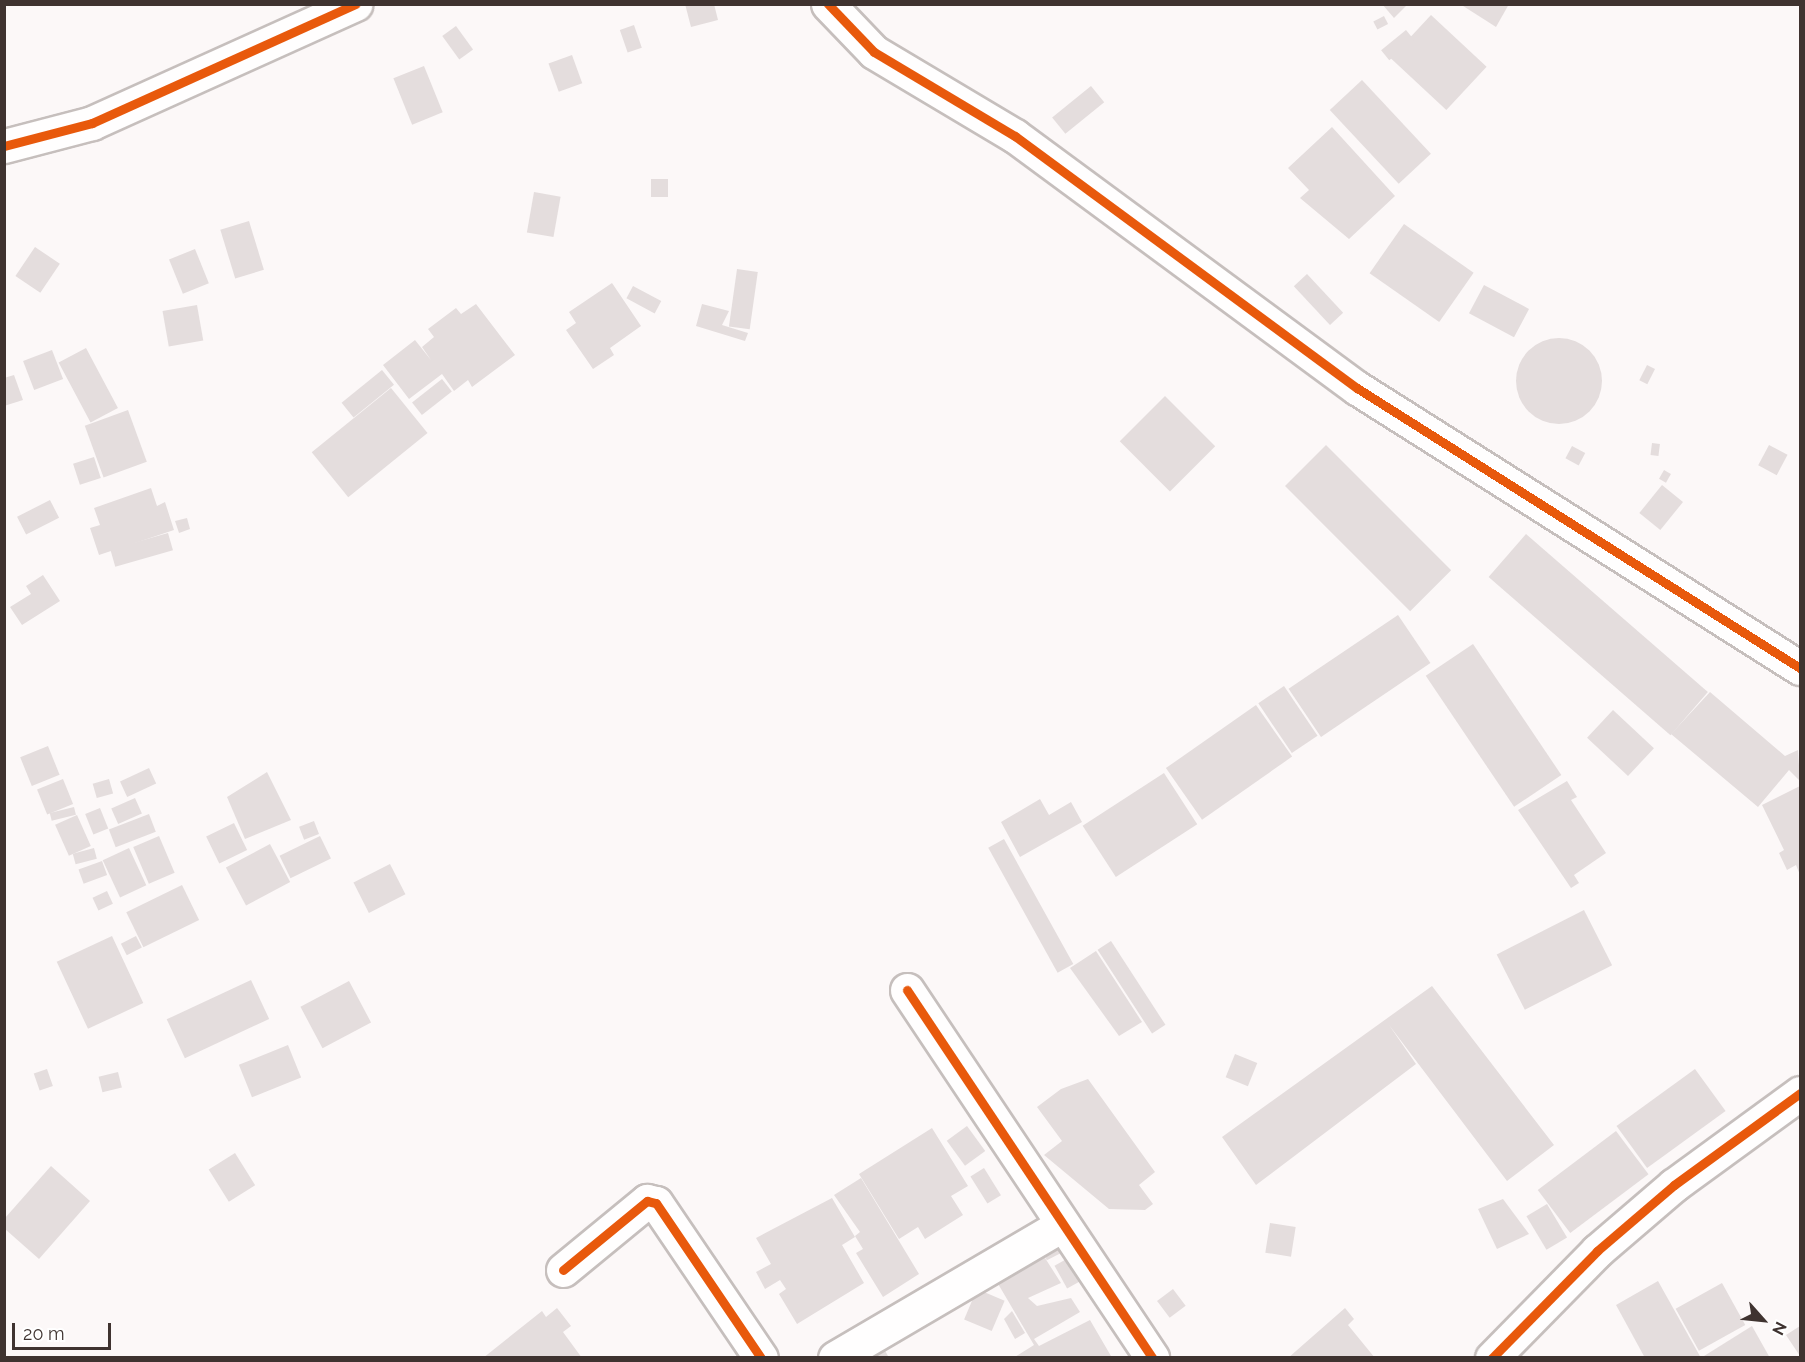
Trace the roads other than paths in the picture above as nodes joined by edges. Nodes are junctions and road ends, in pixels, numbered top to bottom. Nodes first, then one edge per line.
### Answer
1 (355, 4) edge
2 (828, 4) edge
3 (4, 146) edge
4 (1800, 668) edge
5 (907, 990) dead end
6 (1800, 1093) edge
7 (1062, 1224) junction
8 (563, 1270) dead end
9 (761, 1358) edge
10 (835, 1358) edge
11 (1152, 1358) edge
12 (1492, 1358) edge

1 - 3 street
2 - 4 street
5 - 7 street
6 - 12 street
7 - 10 street
7 - 11 street
8 - 9 street

